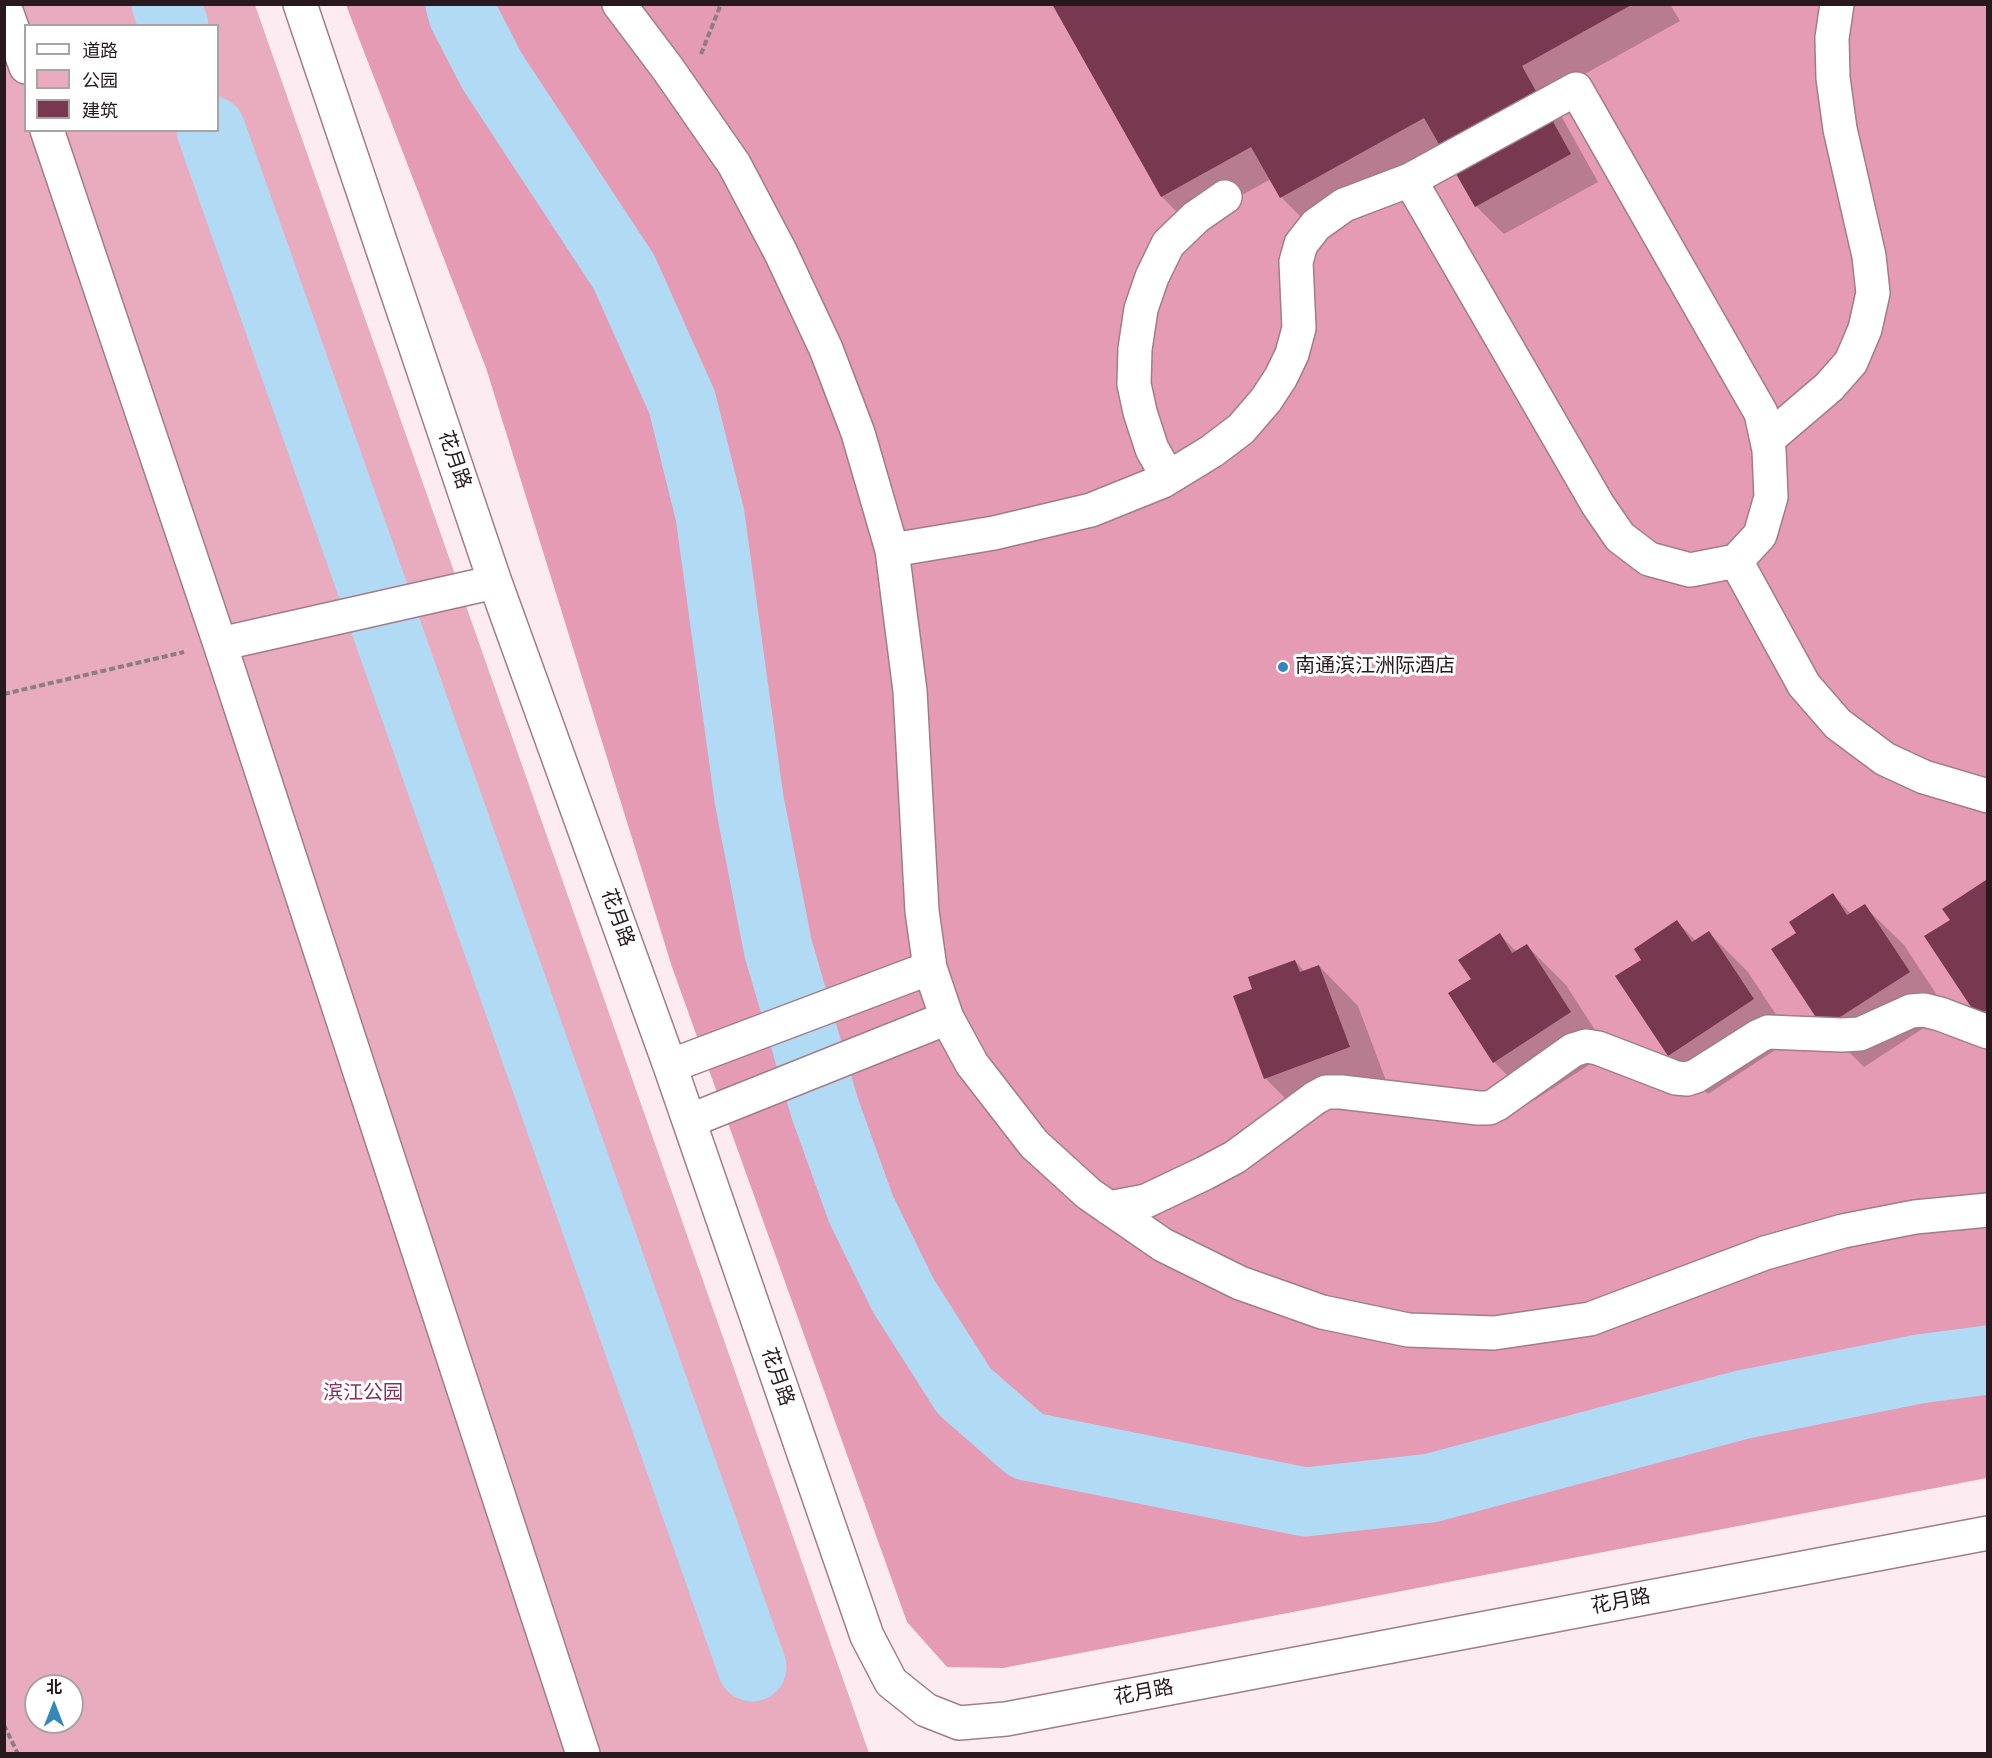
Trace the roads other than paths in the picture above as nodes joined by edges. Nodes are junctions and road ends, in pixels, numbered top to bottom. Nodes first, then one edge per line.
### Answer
1 (300, 4) edge
2 (620, 4) edge
3 (1837, 4) edge
4 (4, 5) edge
5 (24, 61) edge
6 (48, 132) edge
7 (1410, 180) junction
8 (1225, 198) dead end
9 (1767, 440) junction
10 (1168, 477) junction
11 (892, 550) junction
12 (1736, 561) junction
13 (495, 582) junction
14 (220, 644) junction
15 (1988, 796) edge
16 (930, 968) junction
17 (947, 1018) junction
18 (1988, 1032) edge
19 (670, 1066) junction
20 (689, 1120) junction
21 (1110, 1208) junction
22 (1988, 1210) edge
23 (1988, 1533) edge
24 (583, 1754) edge

1 - 13 street, 花月路
2 - 11 street
3 - 9 street
4 - 5 street
6 - 14 street
7 - 9 street
7 - 10 street
7 - 12 street
8 - 10 street
9 - 12 street
10 - 11 street
11 - 16 street
12 - 15 street
13 - 14 street
13 - 19 street, 花月路
14 - 24 street
16 - 17 street
16 - 19 street
17 - 20 street
17 - 21 street
18 - 21 street
19 - 20 street, 花月路
20 - 23 street, 花月路
21 - 22 street

